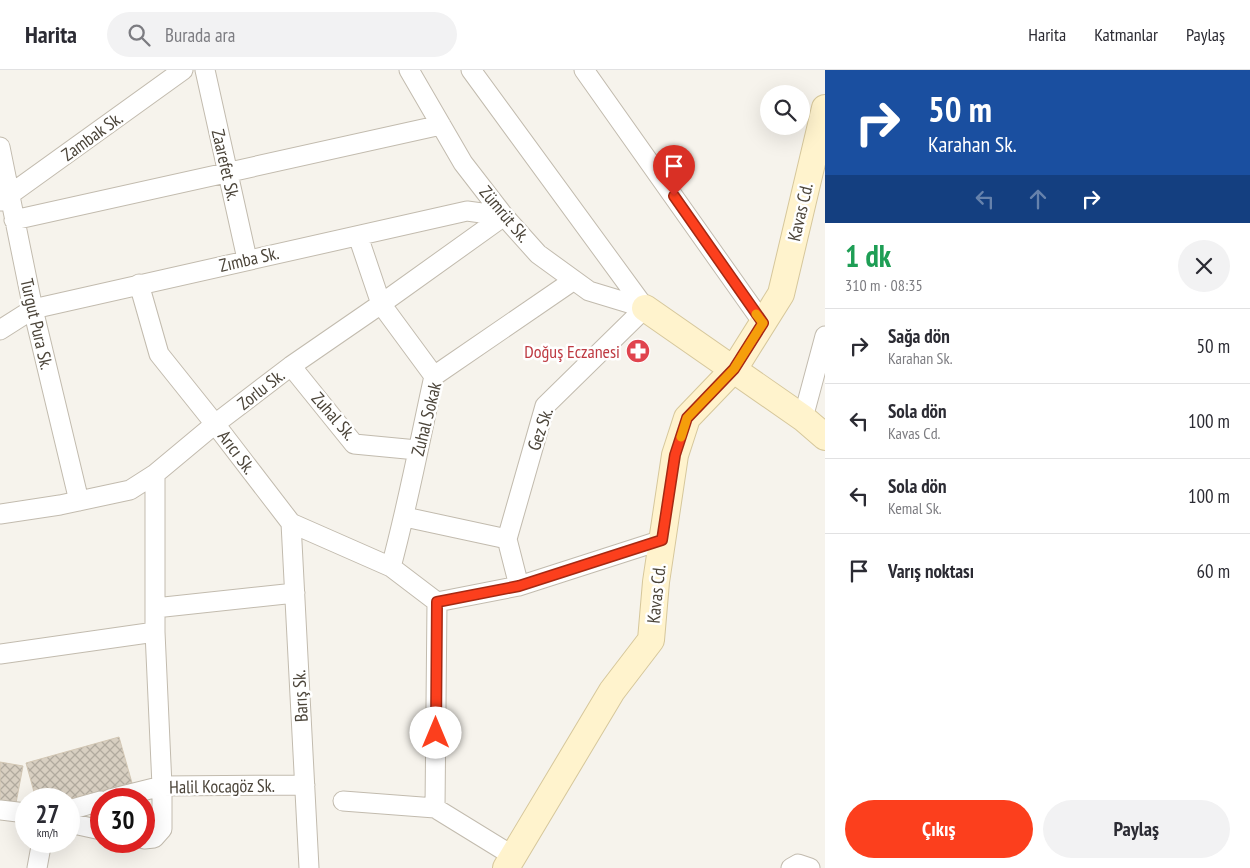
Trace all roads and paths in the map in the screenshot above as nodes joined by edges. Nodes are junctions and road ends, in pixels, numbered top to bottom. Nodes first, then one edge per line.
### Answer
1 (183, 70) edge
2 (205, 70) edge
3 (409, 70) edge
4 (471, 70) edge
5 (584, 70) edge
6 (825, 108) edge
7 (441, 125) junction
8 (0, 147) edge
9 (228, 173) junction
10 (4, 198) edge
11 (504, 216) junction
12 (14, 220) junction
13 (358, 236) junction
14 (247, 259) junction
15 (574, 280) junction
16 (139, 284) junction
17 (381, 304) junction
18 (645, 308) junction
19 (32, 309) junction
20 (763, 323) junction
21 (0, 330) edge
22 (825, 336) edge
23 (291, 366) junction
24 (734, 369) junction
25 (434, 376) junction
26 (803, 418) junction
27 (216, 424) junction
28 (825, 437) edge
29 (417, 450) junction
30 (155, 474) junction
31 (79, 501) junction
32 (0, 514) edge
33 (405, 517) junction
34 (291, 523) junction
35 (508, 539) junction
36 (662, 540) junction
37 (391, 567) junction
38 (519, 586) junction
39 (295, 593) junction
40 (437, 602) junction
41 (155, 608) junction
42 (155, 632) junction
43 (0, 654) edge
44 (305, 785) junction
45 (162, 786) junction
46 (154, 788) edge
47 (344, 801) dead end
48 (435, 808) junction
49 (0, 810) edge
50 (15, 812) edge
51 (155, 837) edge
52 (40, 853) edge
53 (511, 864) edge
54 (37, 868) edge
55 (309, 868) edge
56 (791, 868) edge
57 (810, 868) edge

1 - 10 street, Zambak Sk.
2 - 9 street, Zaarefet Sk.
3 - 7 street, Zümrüt Sk.
4 - 18 street
5 - 20 street
6 - 20 street, Kavas Cd.
7 - 9 street
7 - 11 street, Zümrüt Sk.
8 - 10 street, Turgut Pura Sk.
9 - 12 street
9 - 14 street, Zaarefet Sk.
10 - 12 street, Turgut Pura Sk.
11 - 13 street, Zımba Sk.
11 - 15 street, Zümrüt Sk.
11 - 17 street, Zorlu Sk.
12 - 19 street, Turgut Pura Sk.
13 - 14 street, Zımba Sk.
13 - 17 street
14 - 16 street, Zımba Sk.
15 - 18 street, Zümrüt Sk.
15 - 25 street, Zuhal Sokak
16 - 19 street, Zımba Sk.
16 - 27 street, Arıcı Sk.
17 - 23 street, Zorlu Sk.
17 - 25 street
18 - 24 street
18 - 35 street, Gez Sk.
19 - 21 street, Zımba Sk.
19 - 31 street, Turgut Pura Sk.
20 - 24 street, Kavas Cd.
22 - 26 street
23 - 27 street, Zorlu Sk.
23 - 29 street, Zuhal Sk.
24 - 26 street
24 - 36 street, Kavas Cd.
25 - 29 street, Zuhal Sokak
26 - 28 street
27 - 30 street, Zorlu Sk.
27 - 34 street, Arıcı Sk.
29 - 33 street, Zuhal Sokak
30 - 31 street, Zorlu Sk.
30 - 41 street
31 - 32 street, Zorlu Sk.
33 - 35 street
33 - 37 street, Zuhal Sokak
34 - 37 street, Arıcı Sk.
34 - 39 street, Barış Sk.
35 - 38 street, Gez Sk.
36 - 38 street
36 - 53 street, Kavas Cd.
37 - 40 street, Arıcı Sk.
38 - 40 street
39 - 41 street
39 - 44 street, Barış Sk.
40 - 48 street
41 - 42 street
42 - 43 street
42 - 45 street
44 - 45 street, Halil Kocagöz Sk.
44 - 55 street, Barış Sk.
45 - 46 street, Halil Kocagöz Sk.
45 - 51 street
47 - 48 street
48 - 53 street
49 - 50 street
52 - 54 street
56 - 57 street

